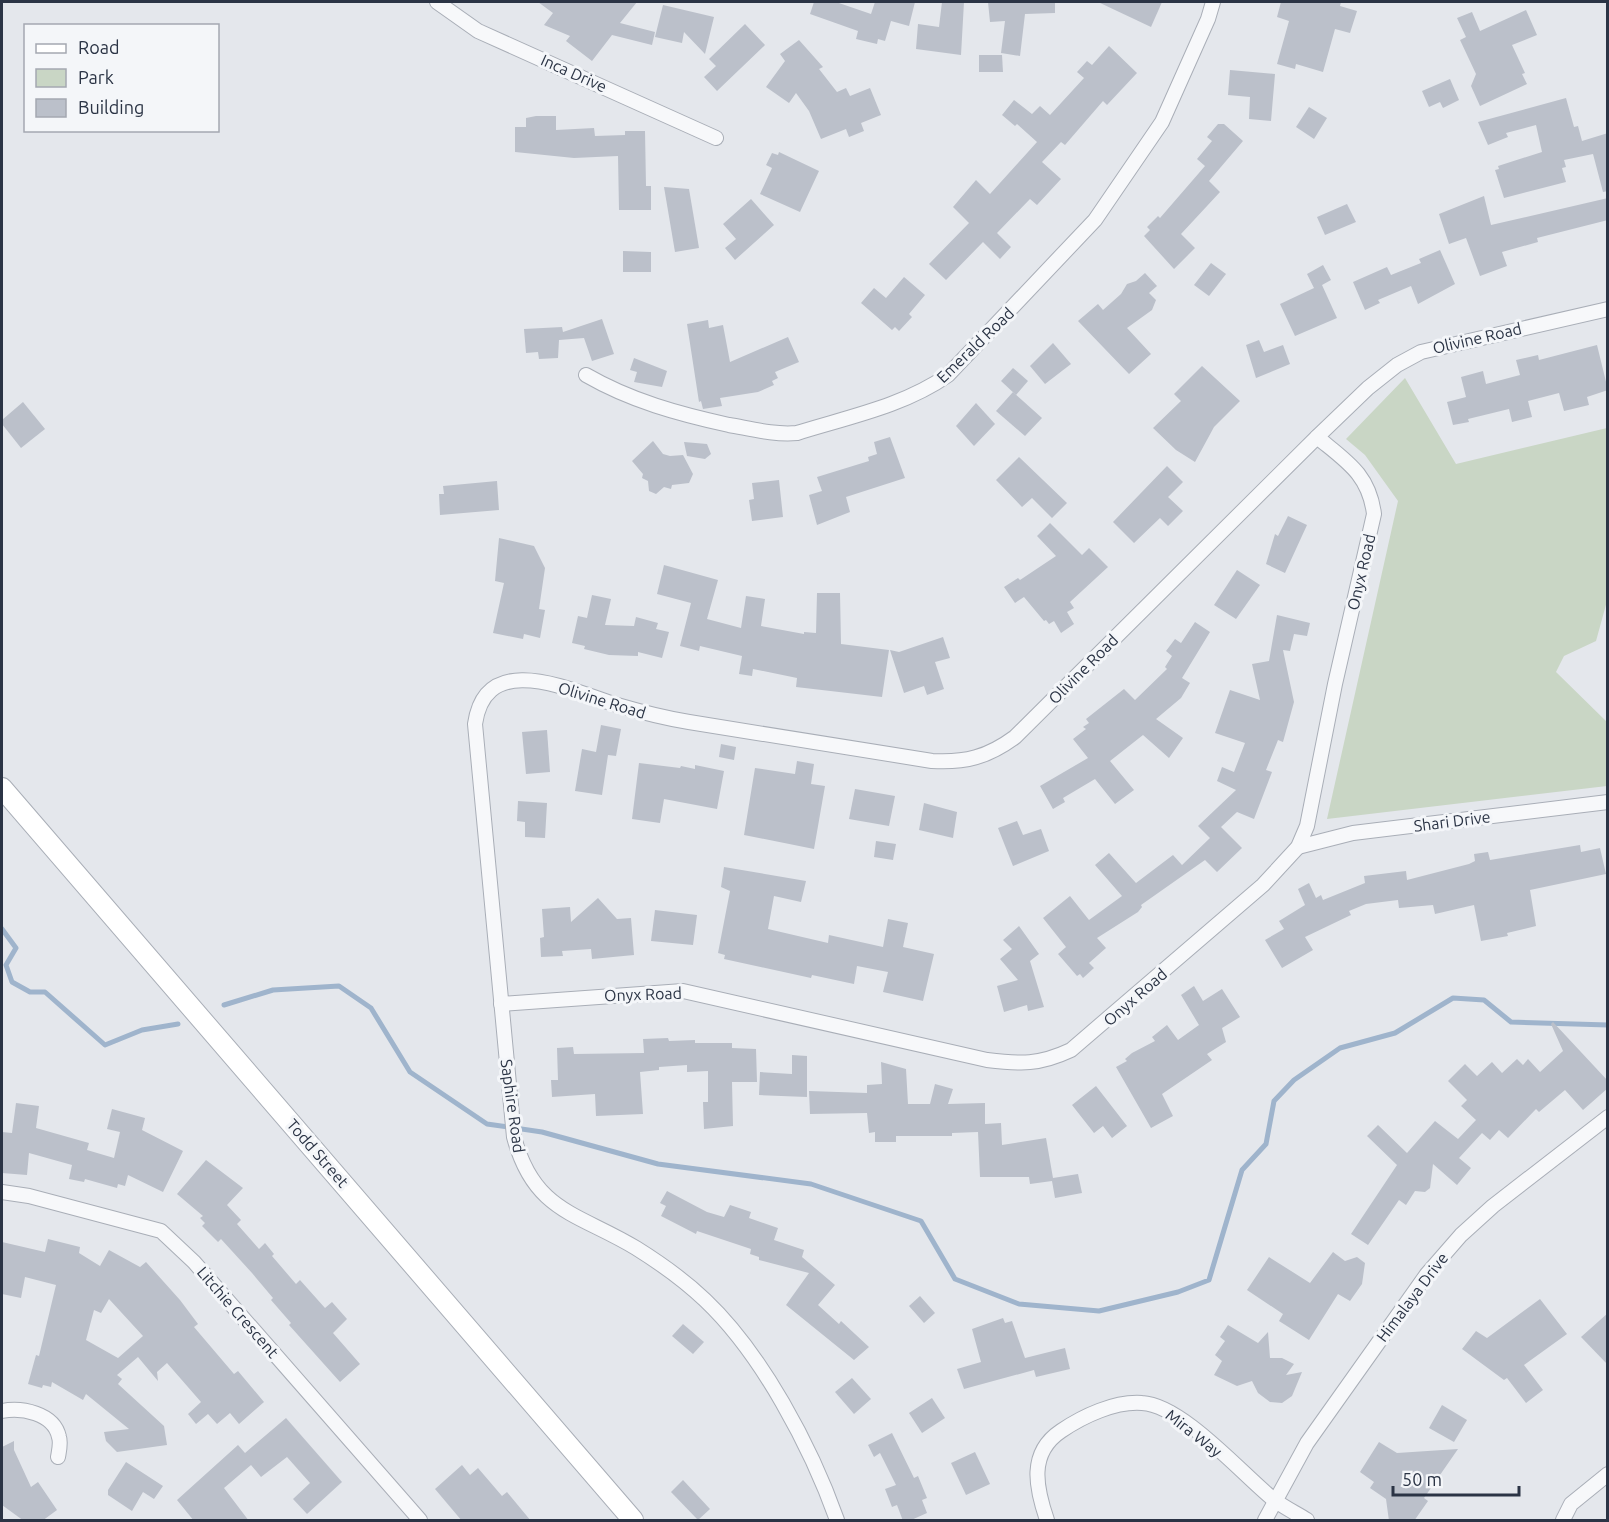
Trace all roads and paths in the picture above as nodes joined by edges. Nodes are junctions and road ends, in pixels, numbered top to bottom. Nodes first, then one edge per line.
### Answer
1 (437, 2) edge
2 (1212, 2) edge
3 (717, 138) dead end
4 (1608, 309) edge
5 (586, 375) dead end
6 (1317, 437) junction
7 (481, 704) joint
8 (2, 788) edge
9 (1608, 802) edge
10 (1298, 847) junction
11 (501, 1004) junction
12 (1608, 1117) edge
13 (2, 1192) edge
14 (2, 1411) edge
15 (58, 1457) dead end
16 (1608, 1474) edge
17 (1274, 1500) junction
18 (420, 1521) edge
19 (633, 1521) edge
20 (837, 1521) edge
21 (1047, 1521) edge
22 (1265, 1521) edge
23 (1307, 1521) edge
24 (1563, 1521) edge

1 - 3 street, Inca Drive
2 - 5 street, Emerald Road
4 - 6 street, Olivine Road
6 - 7 street, Olivine Road
6 - 10 street, Onyx Road
7 - 11 street, Saphire Road
8 - 19 street, Todd Street
9 - 10 street, Shari Drive
10 - 11 street, Onyx Road
11 - 20 street, Saphire Road
12 - 17 street, Himalaya Drive
13 - 18 street, Litchie Crescent
14 - 15 street
16 - 24 street
17 - 21 street, Mira Way
17 - 22 street, Himalaya Drive
17 - 23 street, Mira Way

